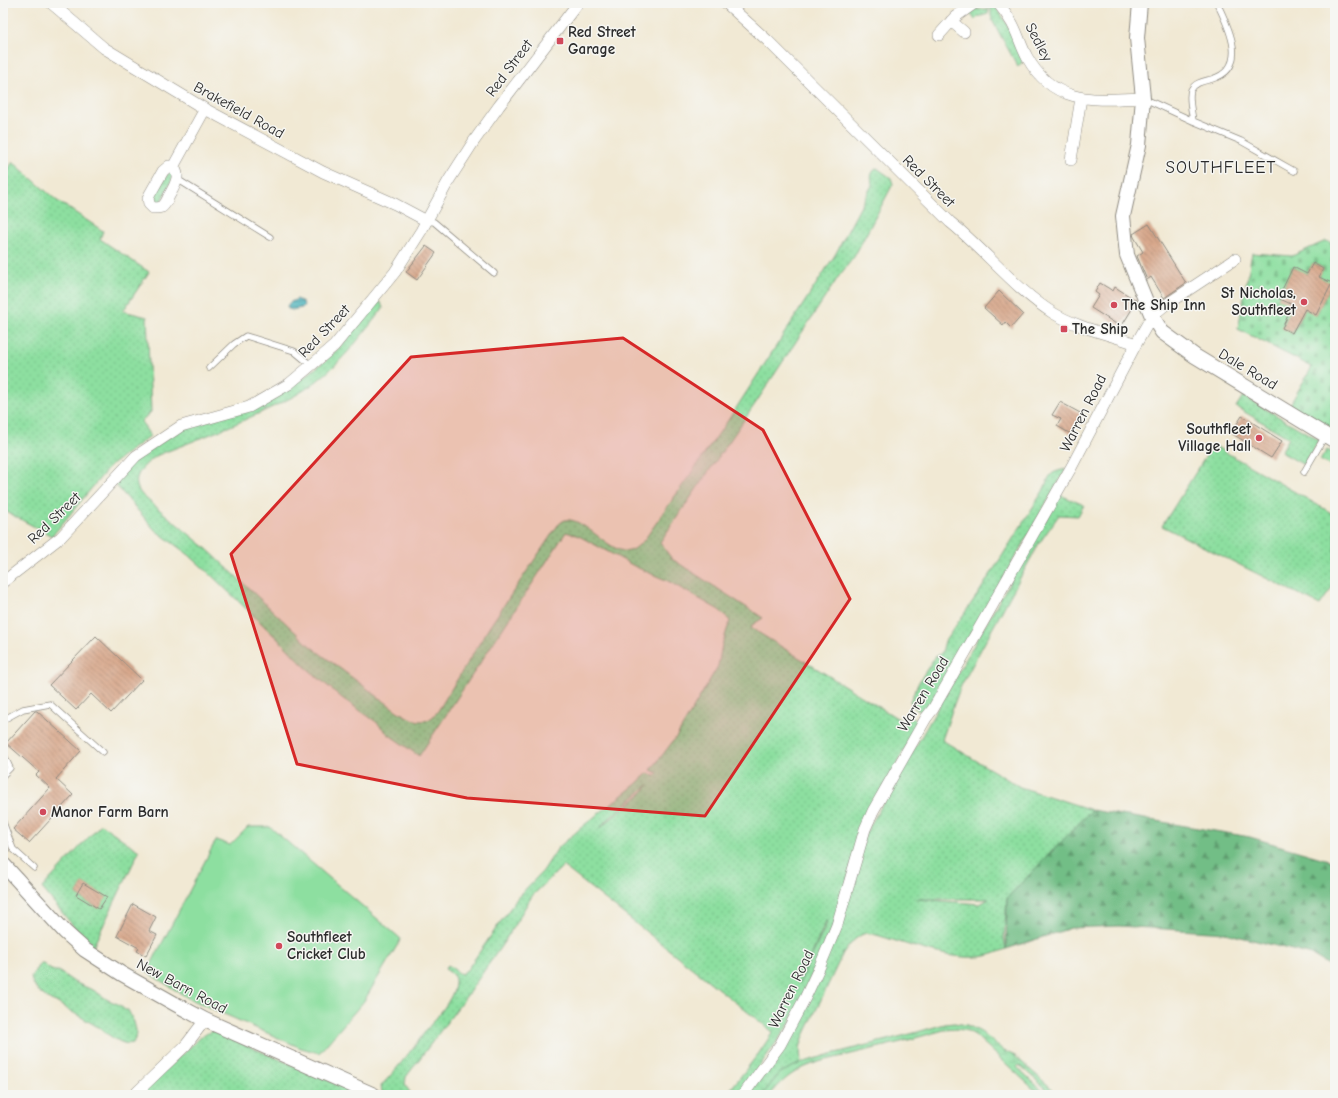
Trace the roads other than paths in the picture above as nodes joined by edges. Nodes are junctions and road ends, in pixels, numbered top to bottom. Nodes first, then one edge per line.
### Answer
1 (51, 3) edge
2 (578, 3) edge
3 (726, 3) edge
4 (975, 3) edge
5 (998, 3) edge
6 (1140, 3) edge
7 (1217, 3) edge
8 (951, 21) junction
9 (964, 32) dead end
10 (939, 35) dead end
11 (1081, 98) junction
12 (1143, 98) junction
13 (205, 109) junction
14 (1193, 121) junction
15 (1071, 160) dead end
16 (173, 167) junction
17 (1294, 171) dead end
18 (177, 179) junction
19 (427, 221) junction
20 (270, 237) dead end
21 (1235, 259) dead end
22 (494, 273) dead end
23 (1152, 316) junction
24 (1136, 344) junction
25 (312, 366) junction
26 (209, 368) dead end
27 (1330, 438) edge
28 (1304, 472) dead end
29 (3, 582) edge
30 (3, 720) edge
31 (103, 752) dead end
32 (3, 753) edge
33 (3, 775) edge
34 (3, 822) edge
35 (3, 864) edge
36 (34, 868) dead end
37 (205, 1020) junction
38 (134, 1095) edge
39 (374, 1095) edge
40 (743, 1095) edge

1 - 13 street, Brakefield Road
2 - 19 street, Red Street
3 - 24 street, Red Street
4 - 8 street
5 - 11 street, Sedley
6 - 12 street, Dale Road
7 - 14 lane
8 - 9 street
8 - 10 street
11 - 12 street, Sedley
11 - 15 street
12 - 14 lane
12 - 23 street, Dale Road
13 - 16 street
13 - 19 street, Brakefield Road
14 - 17 lane
16 - 18 street
16 - 18 street
18 - 20 lane
19 - 22 lane
19 - 25 street, Red Street
21 - 23 street
23 - 24 street, Warren Road
23 - 27 street, Dale Road
24 - 40 street, Warren Road
25 - 26 lane
25 - 29 street, Red Street
27 - 28 lane
30 - 31 lane
32 - 33 lane
34 - 36 lane
35 - 37 street, New Barn Road
37 - 38 street
37 - 39 street, New Barn Road

